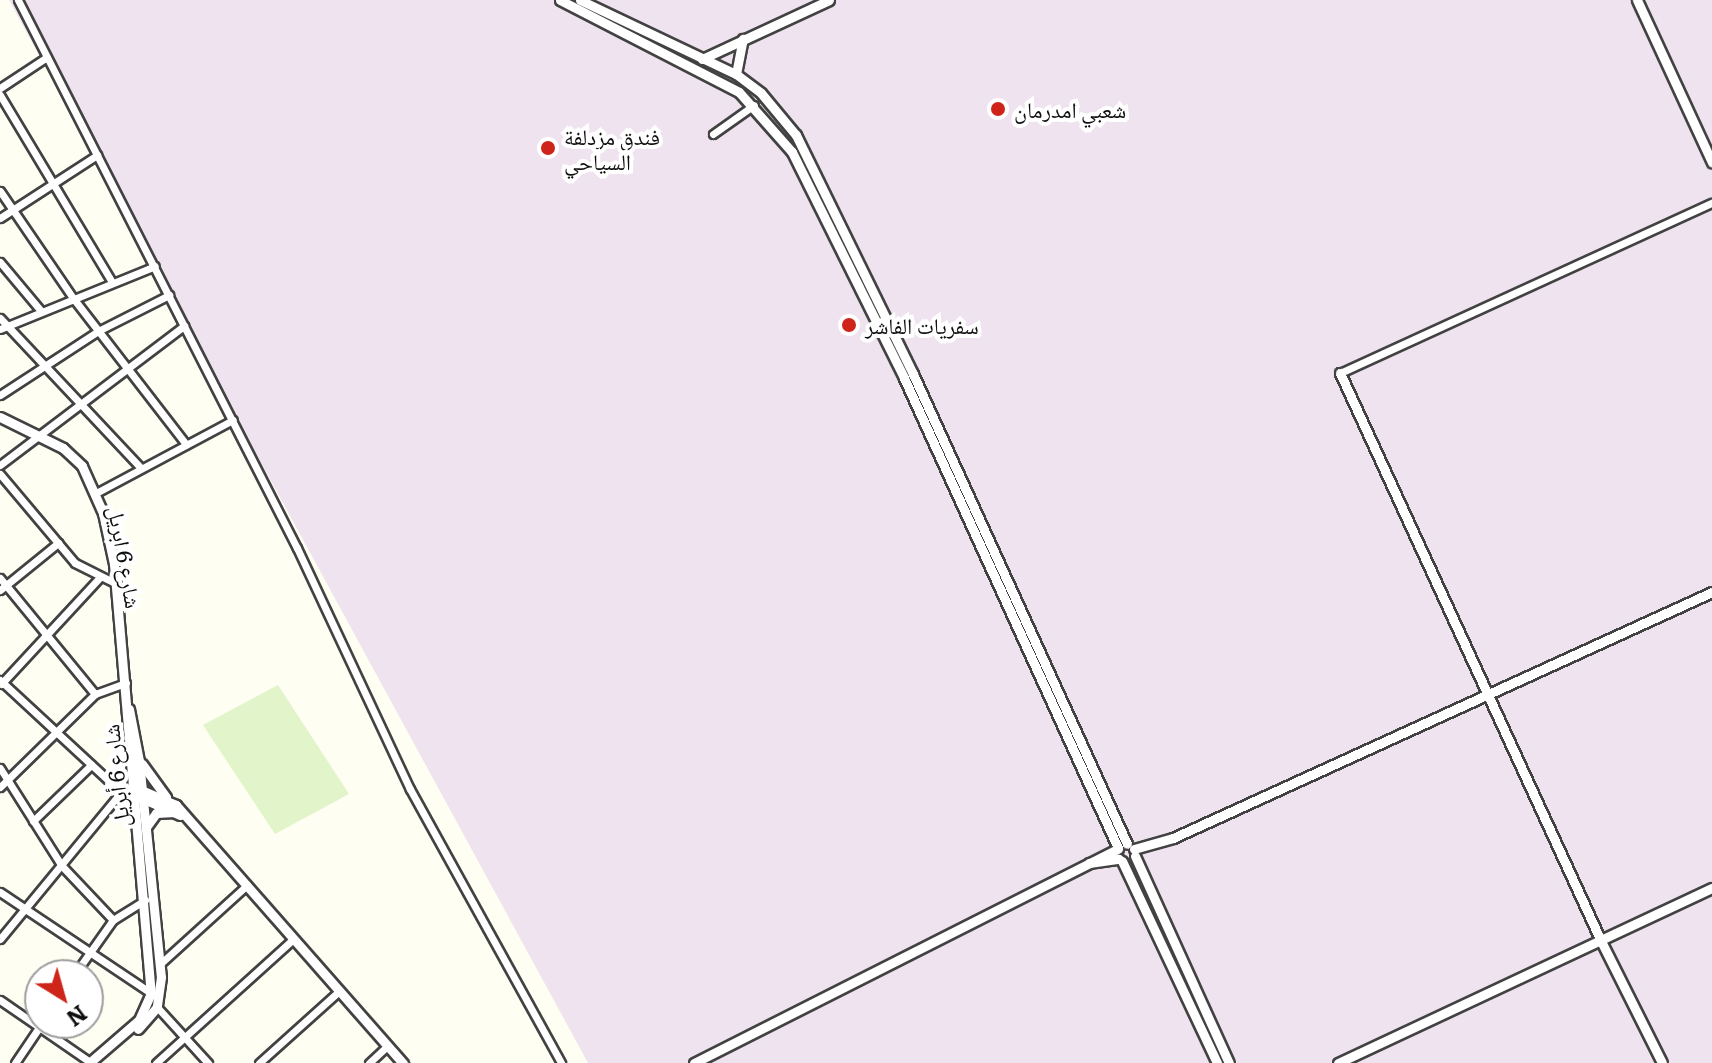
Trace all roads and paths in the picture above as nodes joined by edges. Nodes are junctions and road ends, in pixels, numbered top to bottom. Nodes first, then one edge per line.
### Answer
1 (18, 0) edge
2 (560, 0) edge
3 (580, 0) edge
4 (829, 0) edge
5 (1637, 0) edge
6 (743, 39) junction
7 (704, 56) junction
8 (47, 57) junction
9 (697, 67) junction
10 (736, 74) junction
11 (0, 88) edge
12 (0, 95) edge
13 (754, 105) junction
14 (713, 134) dead end
15 (97, 155) junction
16 (1712, 162) edge
17 (53, 183) junction
18 (0, 191) edge
19 (1712, 203) edge
20 (12, 210) junction
21 (0, 218) edge
22 (0, 262) edge
23 (155, 266) junction
24 (112, 282) junction
25 (169, 295) junction
26 (73, 298) junction
27 (41, 311) junction
28 (0, 318) edge
29 (184, 326) junction
30 (4, 328) edge
31 (98, 331) junction
32 (890, 337) junction
33 (47, 368) junction
34 (129, 368) junction
35 (1340, 373) joint
36 (2, 391) edge
37 (83, 405) junction
38 (0, 417) edge
39 (233, 420) junction
40 (42, 435) junction
41 (186, 444) junction
42 (0, 465) edge
43 (141, 468) junction
44 (0, 474) edge
45 (96, 493) junction
46 (58, 543) junction
47 (100, 577) junction
48 (0, 578) edge
49 (115, 583) junction
50 (3, 588) edge
51 (1712, 592) edge
52 (47, 634) junction
53 (1, 683) edge
54 (126, 683) junction
55 (1486, 692) junction
56 (95, 694) junction
57 (127, 706) junction
58 (55, 733) junction
59 (139, 761) junction
60 (91, 765) junction
61 (0, 768) edge
62 (8, 780) junction
63 (0, 787) edge
64 (121, 792) junction
65 (138, 792) junction
66 (169, 800) junction
67 (176, 812) junction
68 (186, 819) junction
69 (33, 821) junction
70 (146, 827) junction
71 (1125, 852) junction
72 (62, 866) junction
73 (245, 887) junction
74 (1712, 888) edge
75 (0, 892) edge
76 (150, 899) junction
77 (26, 909) junction
78 (113, 920) junction
79 (0, 939) edge
80 (292, 940) junction
81 (1601, 941) junction
82 (90, 952) junction
83 (85, 959) edge
84 (160, 964) junction
85 (338, 992) junction
86 (151, 993) junction
87 (0, 1000) edge
88 (157, 1007) junction
89 (24, 1015) edge
90 (185, 1037) junction
91 (31, 1039) edge
92 (59, 1039) edge
93 (118, 1041) junction
94 (387, 1046) junction
95 (15, 1063) edge
96 (89, 1063) edge
97 (156, 1063) edge
98 (208, 1063) edge
99 (259, 1063) edge
100 (369, 1063) edge
101 (403, 1063) edge
102 (561, 1063) edge
103 (694, 1063) edge
104 (1217, 1063) edge
105 (1229, 1063) edge
106 (1338, 1063) edge
107 (1662, 1063) edge

1 - 8 street
2 - 9 street
3 - 7 street
4 - 6 street
5 - 16 street
6 - 7 street
6 - 10 street
7 - 9 street
7 - 10 street
8 - 11 street
8 - 15 street
9 - 13 street
10 - 32 street
12 - 17 street
13 - 14 street
13 - 32 street
15 - 17 street
15 - 23 street
17 - 20 street
17 - 24 street
18 - 20 street
19 - 35 street
20 - 21 street
20 - 26 street
22 - 27 street
23 - 24 street
23 - 25 street
24 - 26 street
25 - 29 street
25 - 31 street
26 - 27 street
26 - 31 street
27 - 30 street
28 - 30 street
29 - 34 street
29 - 39 street
30 - 33 street
31 - 33 street
31 - 34 street
32 - 71 street
33 - 36 street
33 - 37 street
34 - 37 street
34 - 41 street
35 - 55 street
37 - 40 street
37 - 43 street
38 - 40 street, شارع 6 ابريل
39 - 41 street
39 - 102 street
40 - 42 street
40 - 45 street, شارع 6 ابريل
41 - 43 street
43 - 45 street
44 - 46 street
45 - 49 street, شارع 6 ابريل
46 - 47 street
46 - 50 street
47 - 49 street
47 - 52 street
48 - 50 street
49 - 54 street, شارع 6 ابريل
50 - 52 street
51 - 55 street
52 - 53 street
52 - 56 street
53 - 58 street
54 - 56 street
54 - 57 street, شارع 6 ابريل
55 - 71 street
55 - 81 street
56 - 58 street
57 - 59 street, شارع 6 أبريل
57 - 65 street, شارع 6 أبريل
58 - 60 street
58 - 62 street
59 - 65 street, شارع 6 أبريل
59 - 66 street
60 - 64 street
60 - 69 street
61 - 62 street
62 - 63 street
62 - 69 street
64 - 65 street
64 - 72 street
65 - 66 street
65 - 67 street
65 - 70 street, شارع 6 أبريل
65 - 76 street, شارع 6 أبريل
66 - 68 street
67 - 68 street
67 - 70 street
68 - 73 street
69 - 72 street
70 - 76 street, شارع 6 أبريل
71 - 103 street
71 - 104 street
71 - 105 street
72 - 77 street
72 - 78 street
73 - 80 street
73 - 84 street
74 - 81 street
75 - 77 street
76 - 78 street
76 - 84 street, شارع 6 أبريل
76 - 86 street, شارع 6 أبريل
77 - 79 street
77 - 82 street
78 - 82 street
80 - 85 street
80 - 90 street
81 - 106 street
81 - 107 street
82 - 83 street
82 - 86 street
84 - 88 street, شارع 6 أبريل
85 - 94 street
85 - 99 street
86 - 93 street
87 - 89 street
88 - 90 street
88 - 93 street
90 - 97 street
90 - 98 street
91 - 95 street
92 - 96 street
93 - 96 street
94 - 100 street
94 - 101 street

